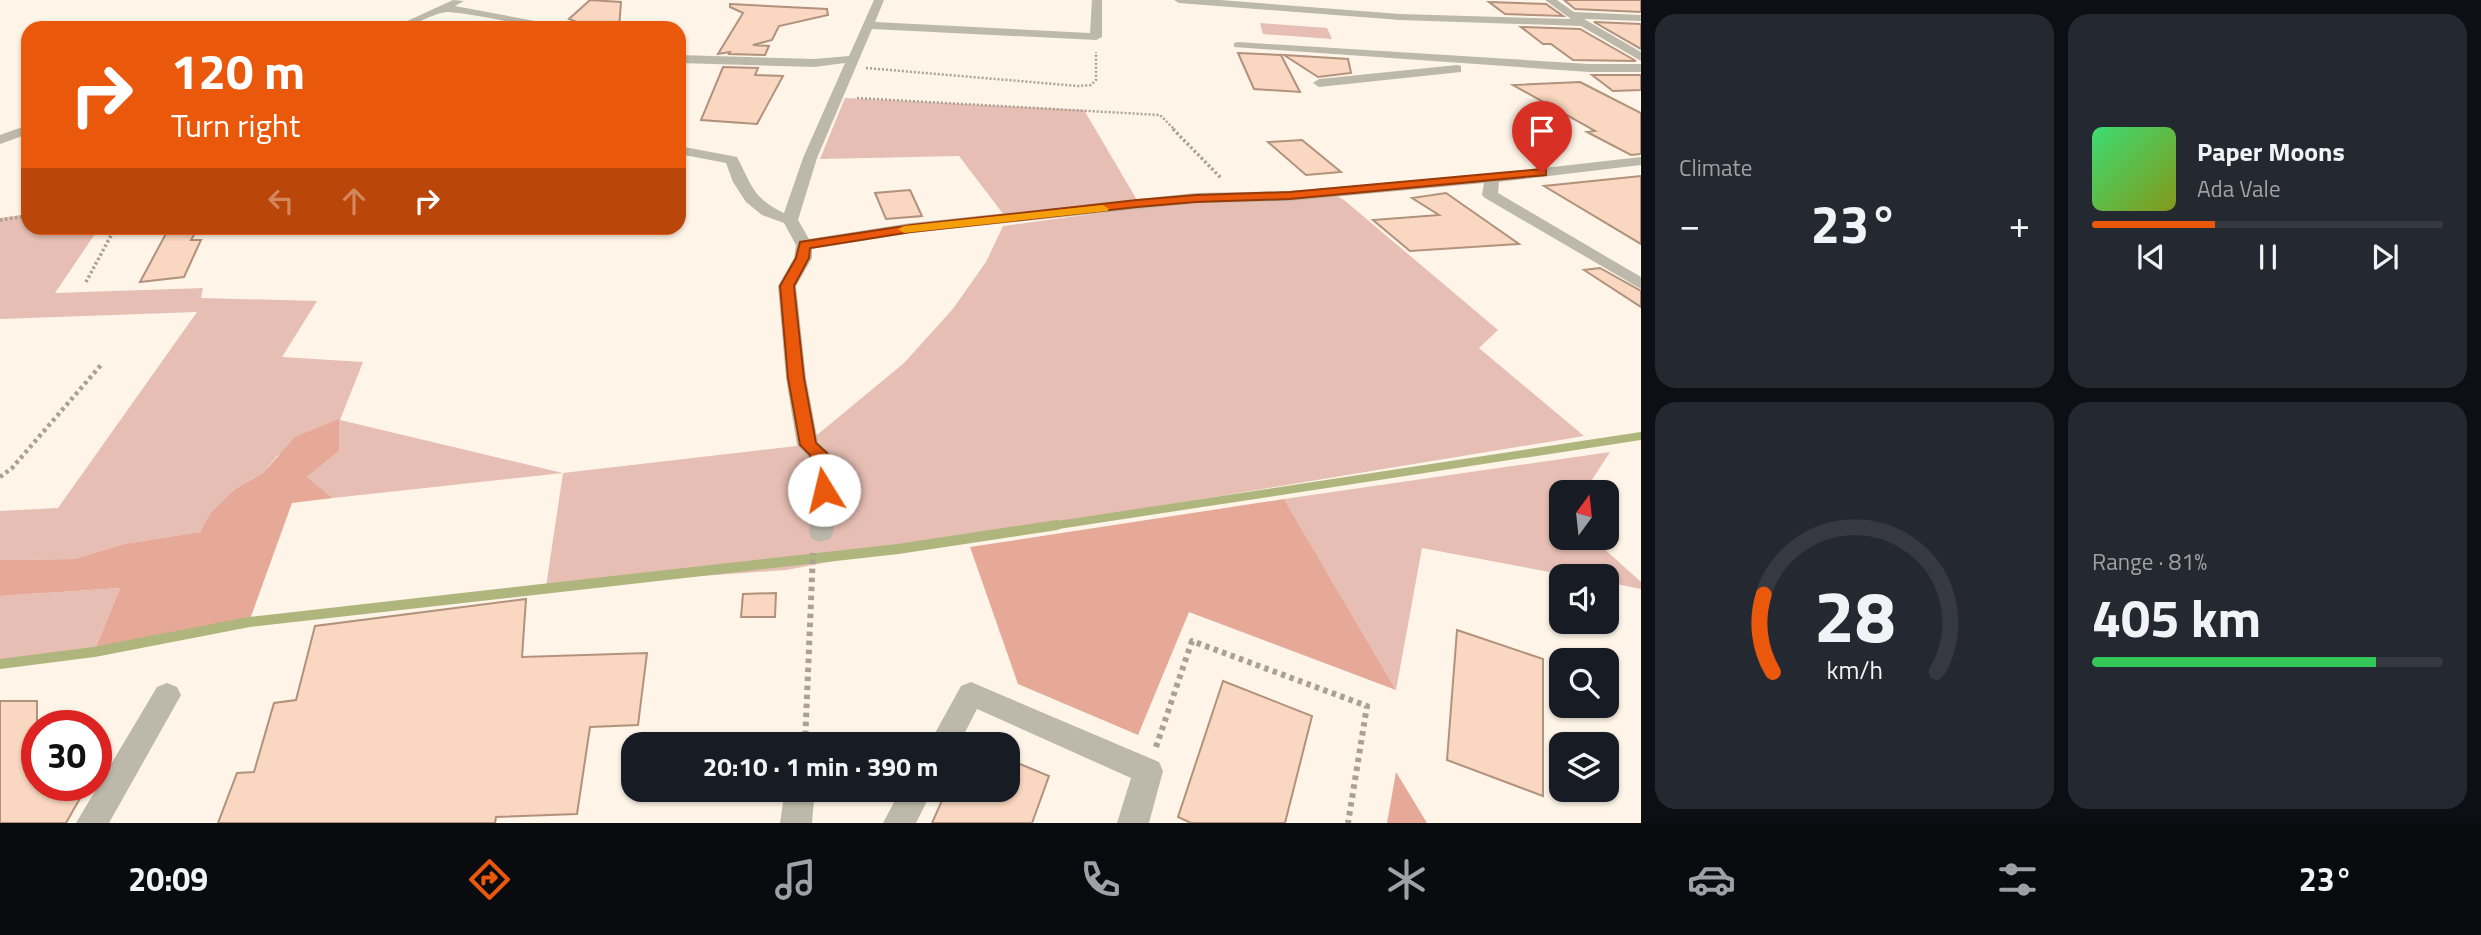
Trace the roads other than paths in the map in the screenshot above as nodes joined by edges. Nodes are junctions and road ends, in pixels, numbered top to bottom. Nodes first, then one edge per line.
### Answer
1 (879, 0) edge
2 (1097, 0) edge
3 (1179, 0) edge
4 (1334, 0) edge
5 (1550, 0) edge
6 (431, 1) edge
7 (1212, 1) edge
8 (453, 4) edge
9 (1445, 7) dead end
10 (1345, 13) junction
11 (1571, 15) junction
12 (1641, 18) edge
13 (1460, 20) junction
14 (413, 21) edge
15 (526, 21) edge
16 (1583, 23) junction
17 (868, 25) junction
18 (1238, 45) dead end
19 (1641, 57) edge
20 (686, 59) edge
21 (852, 63) junction
22 (1518, 63) junction
23 (1641, 68) edge
24 (1319, 83) dead end
25 (21, 132) edge
26 (0, 140) edge
27 (686, 151) edge
28 (1641, 161) edge
29 (1492, 178) junction
30 (790, 220) junction
31 (804, 245) junction
32 (1641, 284) edge
33 (821, 533) dead end
34 (167, 695) dead end
35 (950, 732) edge
36 (798, 802) edge
37 (911, 802) edge
38 (92, 823) edge
39 (796, 823) edge
40 (899, 823) edge
41 (1133, 823) edge

1 - 17 street
2 - 17 street
3 - 7 street
4 - 10 street
5 - 11 street
6 - 8 street
7 - 10 street
8 - 14 street
8 - 15 street
9 - 13 street
10 - 13 street
11 - 12 street
11 - 16 street
13 - 16 street
16 - 19 street
17 - 21 street
18 - 22 street
20 - 21 street
21 - 30 street
22 - 23 street
22 - 24 street
25 - 26 street
27 - 30 street
28 - 29 street
29 - 31 street
29 - 32 street
30 - 31 street
31 - 33 street
34 - 38 street
35 - 41 street
36 - 39 street
37 - 40 street

